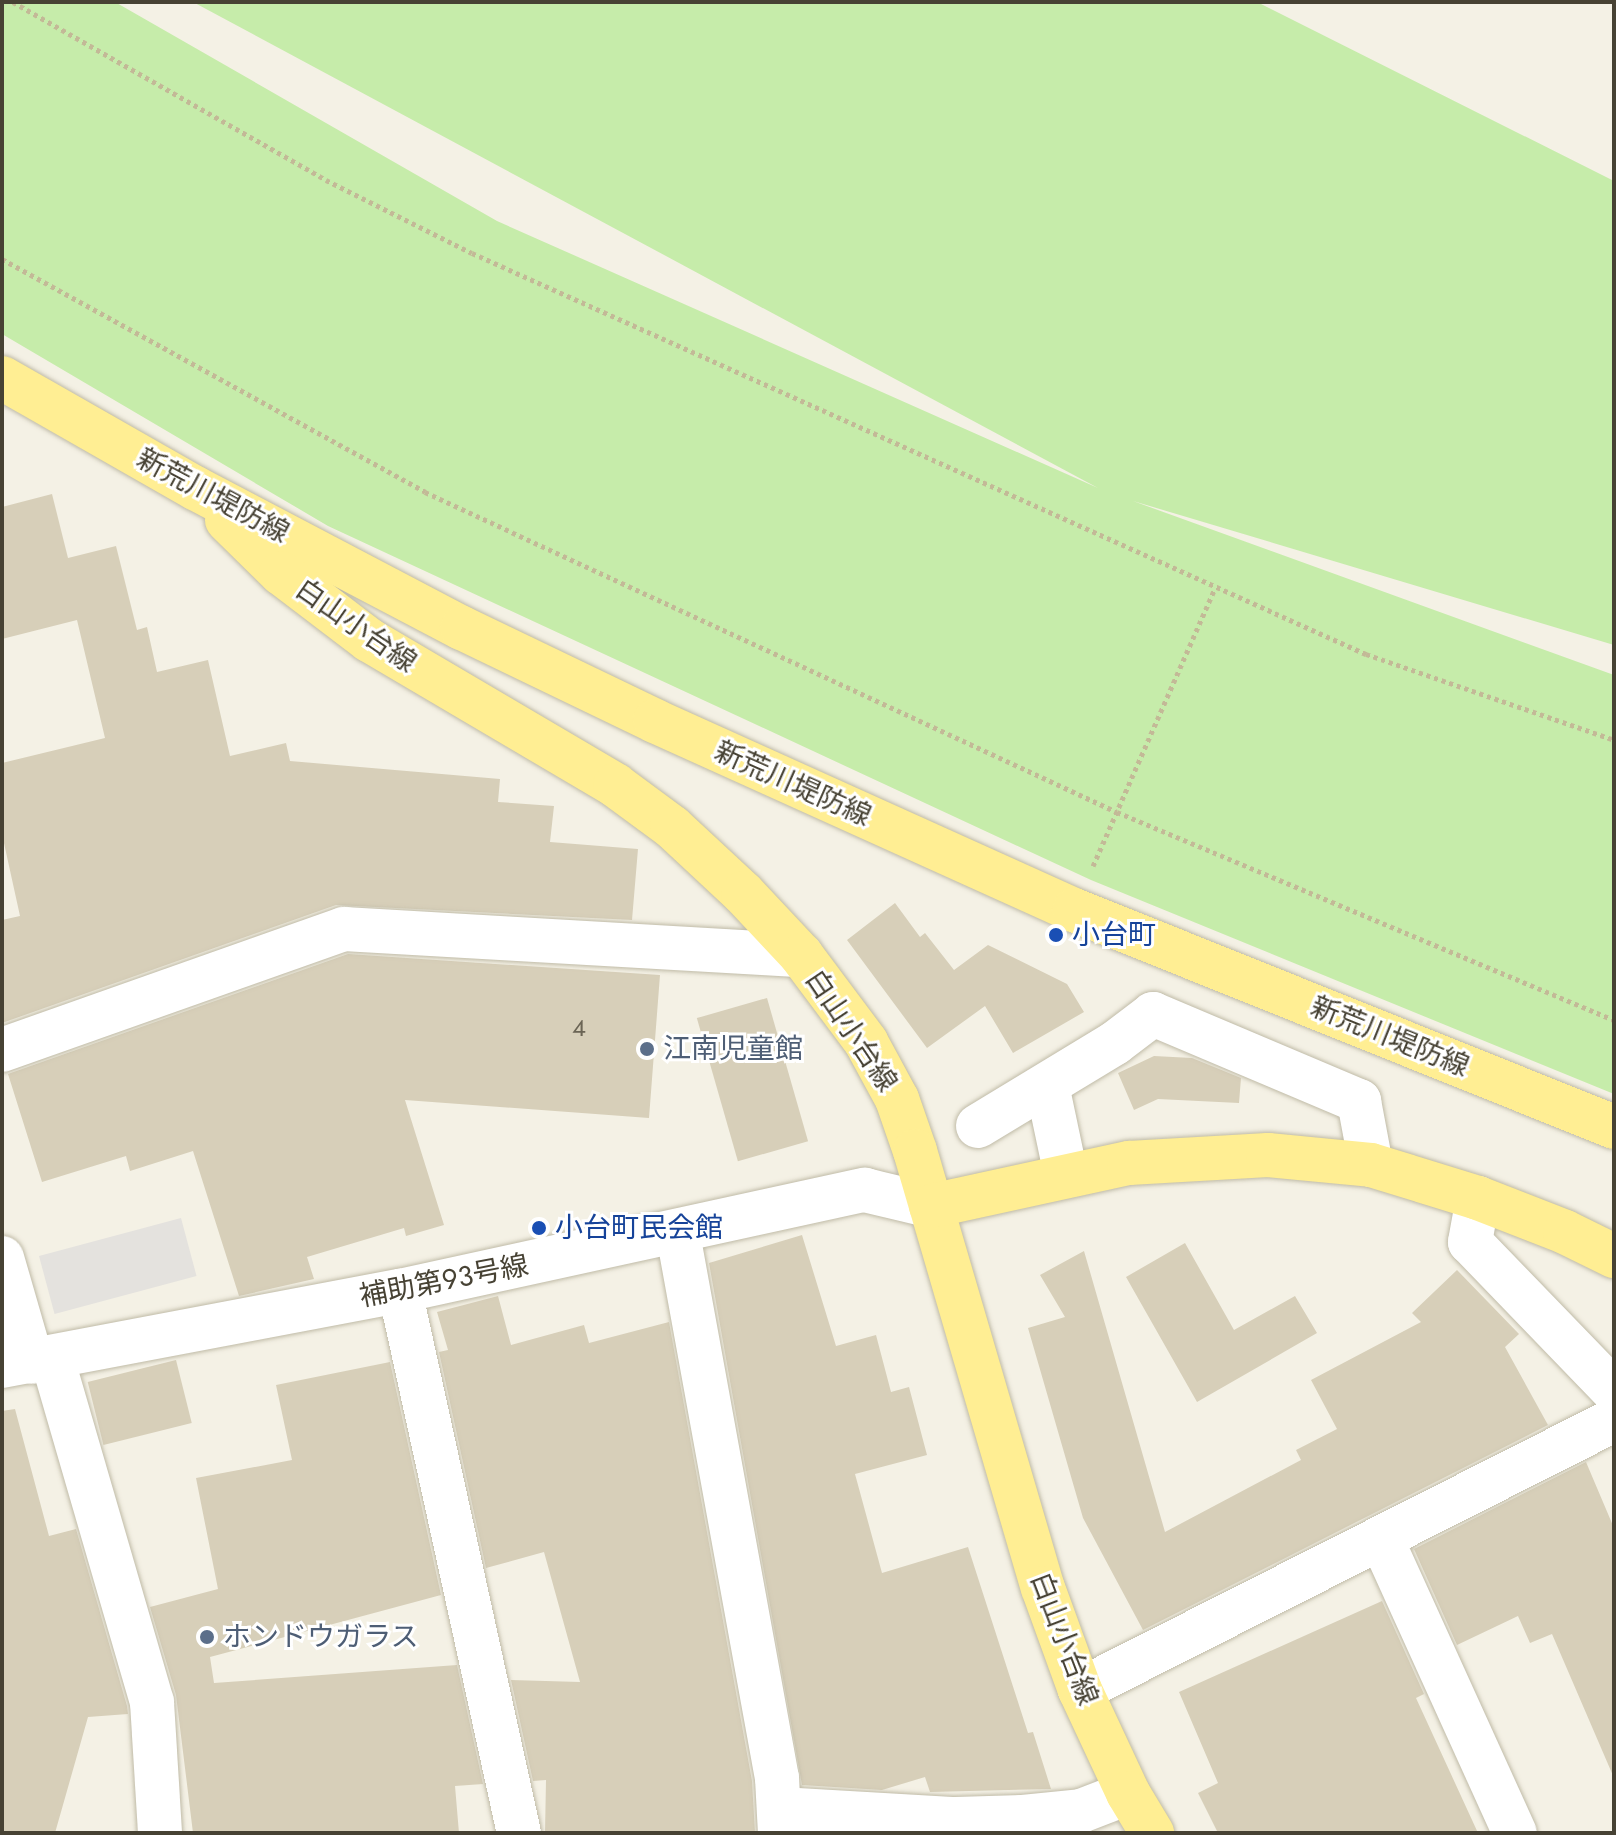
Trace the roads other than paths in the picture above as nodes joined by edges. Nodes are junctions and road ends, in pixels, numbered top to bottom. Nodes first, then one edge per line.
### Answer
1 (2, 378) edge
2 (195, 488) junction
3 (801, 955) junction
4 (2, 1050) edge
5 (1047, 1085) junction
6 (978, 1126) dead end
7 (1614, 1127) edge
8 (1371, 1165) junction
9 (1066, 1175) junction
10 (1478, 1198) junction
11 (931, 1206) junction
12 (678, 1234) junction
13 (1614, 1256) edge
14 (2, 1258) edge
15 (400, 1291) junction
16 (29, 1362) edge
17 (1614, 1391) edge
18 (1614, 1420) edge
19 (1381, 1538) junction
20 (1080, 1690) junction
21 (1128, 1793) junction
22 (780, 1821) edge
23 (160, 1833) edge
24 (519, 1833) edge
25 (1152, 1833) edge
26 (1515, 1833) edge

1 - 2 main road, 新荒川堤防線
2 - 3 main road, 白山小台線
2 - 7 main road, 新荒川堤防線
3 - 4 street
3 - 11 main road, 白山小台線
5 - 6 street
5 - 8 street
5 - 9 street
8 - 9 main road
8 - 10 main road
9 - 11 main road
10 - 13 main road
10 - 17 street
11 - 12 street, 補助第93号線
11 - 20 main road, 白山小台線
12 - 15 street, 補助第93号線
12 - 22 street
14 - 16 street
15 - 16 street, 補助第93号線
15 - 24 street
16 - 23 street
18 - 19 street
19 - 20 street
19 - 26 street
20 - 21 main road, 白山小台線
21 - 22 street
21 - 25 main road, 白山小台線

